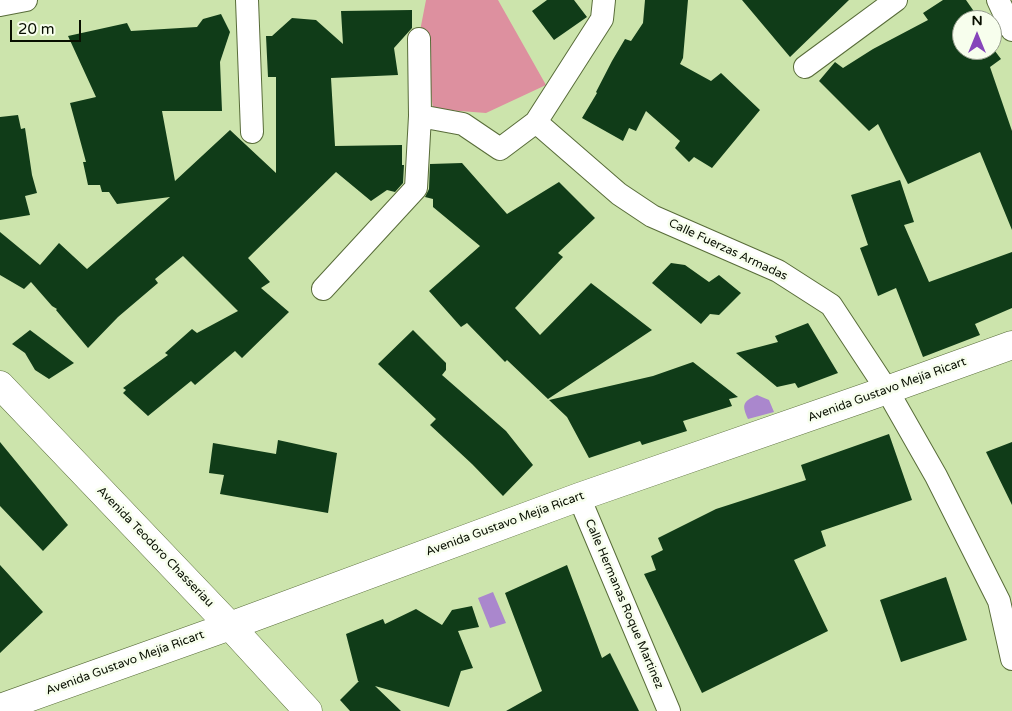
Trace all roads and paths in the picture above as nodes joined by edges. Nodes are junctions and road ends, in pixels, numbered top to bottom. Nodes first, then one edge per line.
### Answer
1 (26, 0) edge
2 (247, 0) edge
3 (604, 0) edge
4 (896, 0) edge
5 (998, 0) edge
6 (0, 5) edge
7 (1012, 30) edge
8 (419, 39) dead end
9 (805, 67) dead end
10 (420, 116) junction
11 (536, 122) junction
12 (252, 132) dead end
13 (323, 288) dead end
14 (1012, 345) edge
15 (1, 389) edge
16 (887, 390) junction
17 (579, 497) junction
18 (230, 626) junction
19 (1012, 659) edge
20 (0, 708) edge
21 (308, 711) edge
22 (669, 711) edge

1 - 6 street
2 - 12 street
3 - 11 street
4 - 9 street
5 - 7 street
8 - 10 street
10 - 11 street
10 - 13 street
11 - 16 street, Calle Fuerzas Armadas
14 - 16 street, Avenida Gustavo Mejía Ricart
15 - 18 street, Avenida Teodoro Chasseriau
16 - 17 street, Avenida Gustavo Mejía Ricart
16 - 19 street, Calle Fuerzas Armadas
17 - 18 street, Avenida Gustavo Mejía Ricart
17 - 22 street, Calle Hermanas Roque Martinez
18 - 20 street, Avenida Gustavo Mejía Ricart
18 - 21 street, Avenida Teodoro Chasseriau

